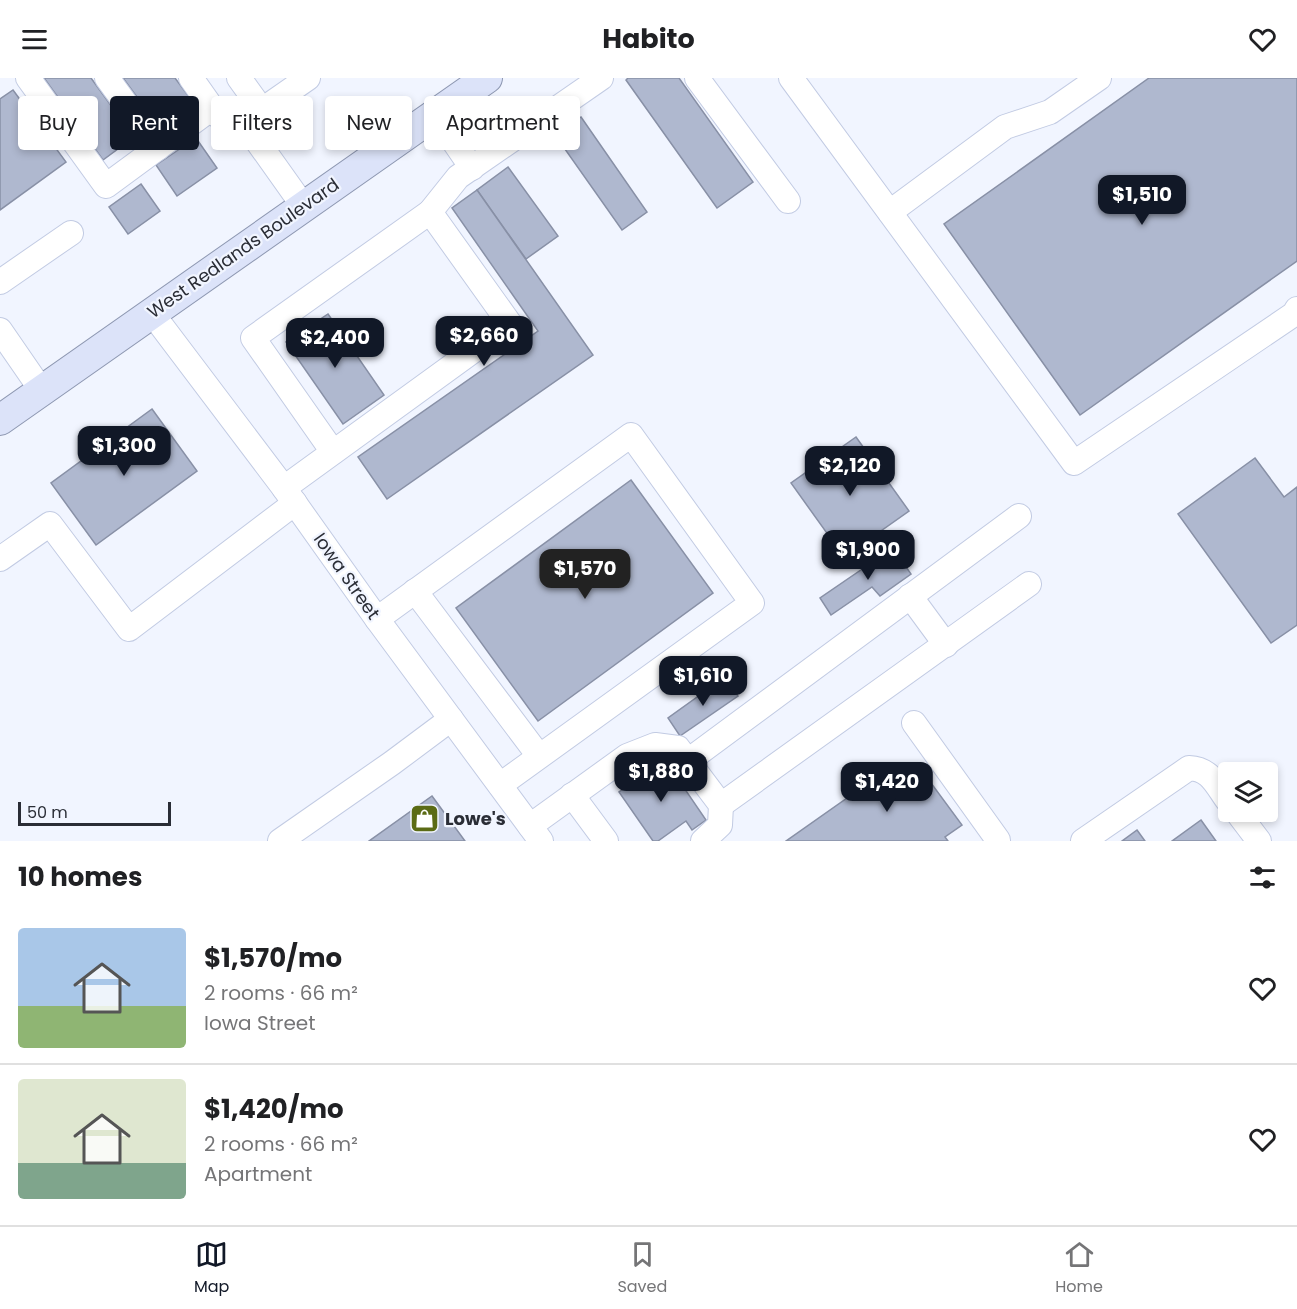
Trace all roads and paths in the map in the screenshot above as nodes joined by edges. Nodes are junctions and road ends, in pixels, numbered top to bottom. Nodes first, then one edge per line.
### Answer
1 (28, 78) edge
2 (107, 78) edge
3 (191, 78) edge
4 (239, 78) edge
5 (308, 78) edge
6 (487, 78) edge
7 (601, 78) edge
8 (697, 78) edge
9 (791, 78) edge
10 (1099, 78) edge
11 (120, 96) edge
12 (246, 96) edge
13 (283, 96) edge
14 (461, 96) edge
15 (211, 107) edge
16 (424, 122) edge
17 (155, 150) edge
18 (272, 150) edge
19 (460, 150) edge
20 (472, 168) junction
21 (788, 201) dead end
22 (304, 207) junction
23 (430, 212) junction
24 (890, 212) junction
25 (71, 233) dead end
26 (0, 282) edge
27 (1297, 309) edge
28 (151, 312) junction
29 (0, 330) edge
30 (42, 391) junction
31 (0, 420) edge
32 (333, 452) junction
33 (289, 496) junction
34 (1019, 516) dead end
35 (0, 559) edge
36 (1029, 584) dead end
37 (415, 591) junction
38 (910, 596) junction
39 (377, 619) junction
40 (946, 645) junction
41 (451, 719) junction
42 (914, 723) dead end
43 (539, 756) junction
44 (688, 761) junction
45 (500, 785) junction
46 (1218, 787) edge
47 (572, 795) junction
48 (721, 805) junction
49 (1245, 822) edge
50 (535, 834) edge
51 (280, 841) edge
52 (606, 841) edge
53 (703, 841) edge
54 (997, 841) edge
55 (1083, 841) edge
56 (1259, 841) edge

1 - 17 street
2 - 11 street
3 - 15 street
4 - 12 street
5 - 13 street
6 - 14 main road, West Redlands Boulevard
7 - 20 street
8 - 21 street
9 - 24 street
10 - 24 street
16 - 22 main road, West Redlands Boulevard
18 - 22 street
19 - 20 street
20 - 23 street
22 - 28 main road, West Redlands Boulevard
23 - 32 street
23 - 32 street
24 - 27 street
25 - 26 street
28 - 30 main road, West Redlands Boulevard
28 - 33 street, Iowa Street
29 - 30 street
30 - 31 main road, West Redlands Boulevard
32 - 33 street
33 - 35 street
33 - 39 street, Iowa Street
34 - 38 street
36 - 40 street
37 - 39 street
37 - 43 street
37 - 43 street
38 - 40 street
38 - 44 street
39 - 41 street, Iowa Street
40 - 48 street
41 - 45 street, Iowa Street
41 - 51 street
42 - 54 street
43 - 45 street
44 - 47 street
44 - 48 street
45 - 50 street, Iowa Street
46 - 55 street
47 - 50 street
47 - 52 street
48 - 53 street
49 - 56 street

